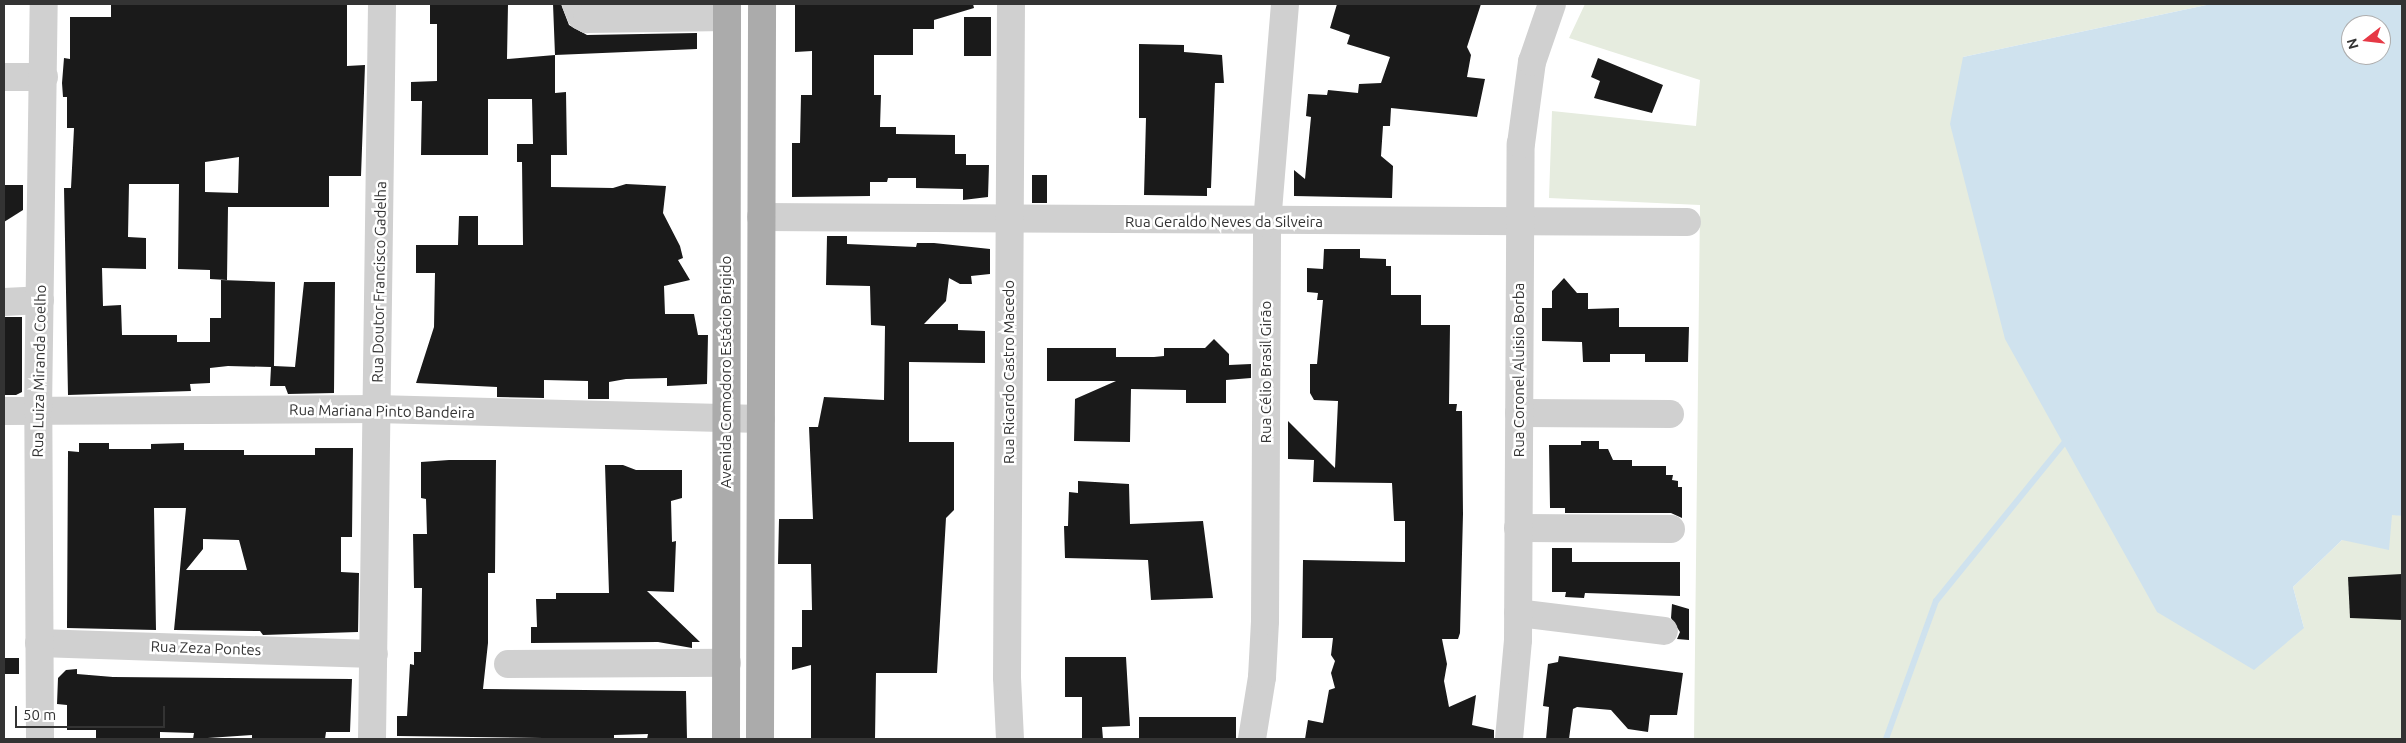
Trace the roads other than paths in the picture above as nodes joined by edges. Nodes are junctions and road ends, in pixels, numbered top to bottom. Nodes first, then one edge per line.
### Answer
1 (44, 4) edge
2 (382, 4) edge
3 (576, 4) edge
4 (762, 4) edge
5 (1011, 4) edge
6 (1285, 4) edge
7 (1552, 4) edge
8 (727, 10) edge
9 (4, 77) edge
10 (44, 77) junction
11 (761, 217) junction
12 (1010, 220) junction
13 (1687, 222) dead end
14 (1267, 223) junction
15 (1520, 224) junction
16 (40, 300) junction
17 (4, 302) edge
18 (376, 409) junction
19 (38, 410) junction
20 (4, 411) edge
21 (1519, 413) junction
22 (1670, 414) dead end
23 (725, 418) junction
24 (761, 419) junction
25 (1518, 528) junction
26 (1671, 529) dead end
27 (1518, 613) junction
28 (1664, 631) dead end
29 (39, 643) junction
30 (374, 654) junction
31 (727, 663) junction
32 (508, 664) dead end
33 (40, 739) edge
34 (372, 739) edge
35 (726, 739) edge
36 (760, 739) edge
37 (1010, 739) edge
38 (1252, 739) edge
39 (1509, 739) edge

1 - 10 street, Rua Luiza Miranda Coelho
2 - 18 street, Rua Doutor Francisco Gadelha
3 - 8 street
4 - 11 main road
5 - 12 street, Rua Ricardo Castro Macedo
6 - 14 street, Rua Célio Brasil Girão
7 - 15 street, Rua Coronel Aluisio Borba
8 - 23 main road, Avenida Comodoro Estácio Brigido
9 - 10 street
10 - 16 street, Rua Luiza Miranda Coelho
11 - 12 street, Rua Geraldo Neves da Silveira
11 - 24 main road
12 - 14 street, Rua Geraldo Neves da Silveira
12 - 37 street, Rua Ricardo Castro Macedo
13 - 15 street, Rua Geraldo Neves da Silveira
14 - 15 street, Rua Geraldo Neves da Silveira
14 - 38 street, Rua Célio Brasil Girão
15 - 21 street, Rua Coronel Aluisio Borba
16 - 17 street
16 - 19 street, Rua Luiza Miranda Coelho
18 - 19 street, Rua Mariana Pinto Bandeira
18 - 23 street, Rua Mariana Pinto Bandeira
18 - 30 street, Rua Doutor Francisco Gadelha
19 - 20 street, Rua Mariana Pinto Bandeira
19 - 29 street, Rua Luiza Miranda Coelho
21 - 22 street
21 - 25 street, Rua Coronel Aluisio Borba
23 - 24 street, Rua Mariana Pinto Bandeira
23 - 31 main road, Avenida Comodoro Estácio Brigido
24 - 36 main road
25 - 26 street
25 - 27 street, Rua Coronel Aluisio Borba
27 - 28 street
27 - 39 street, Rua Coronel Aluisio Borba
29 - 30 street, Rua Zeza Pontes
29 - 33 street, Rua Luiza Miranda Coelho
30 - 34 street, Rua Doutor Francisco Gadelha
31 - 32 street
31 - 35 main road, Avenida Comodoro Estácio Brigido

